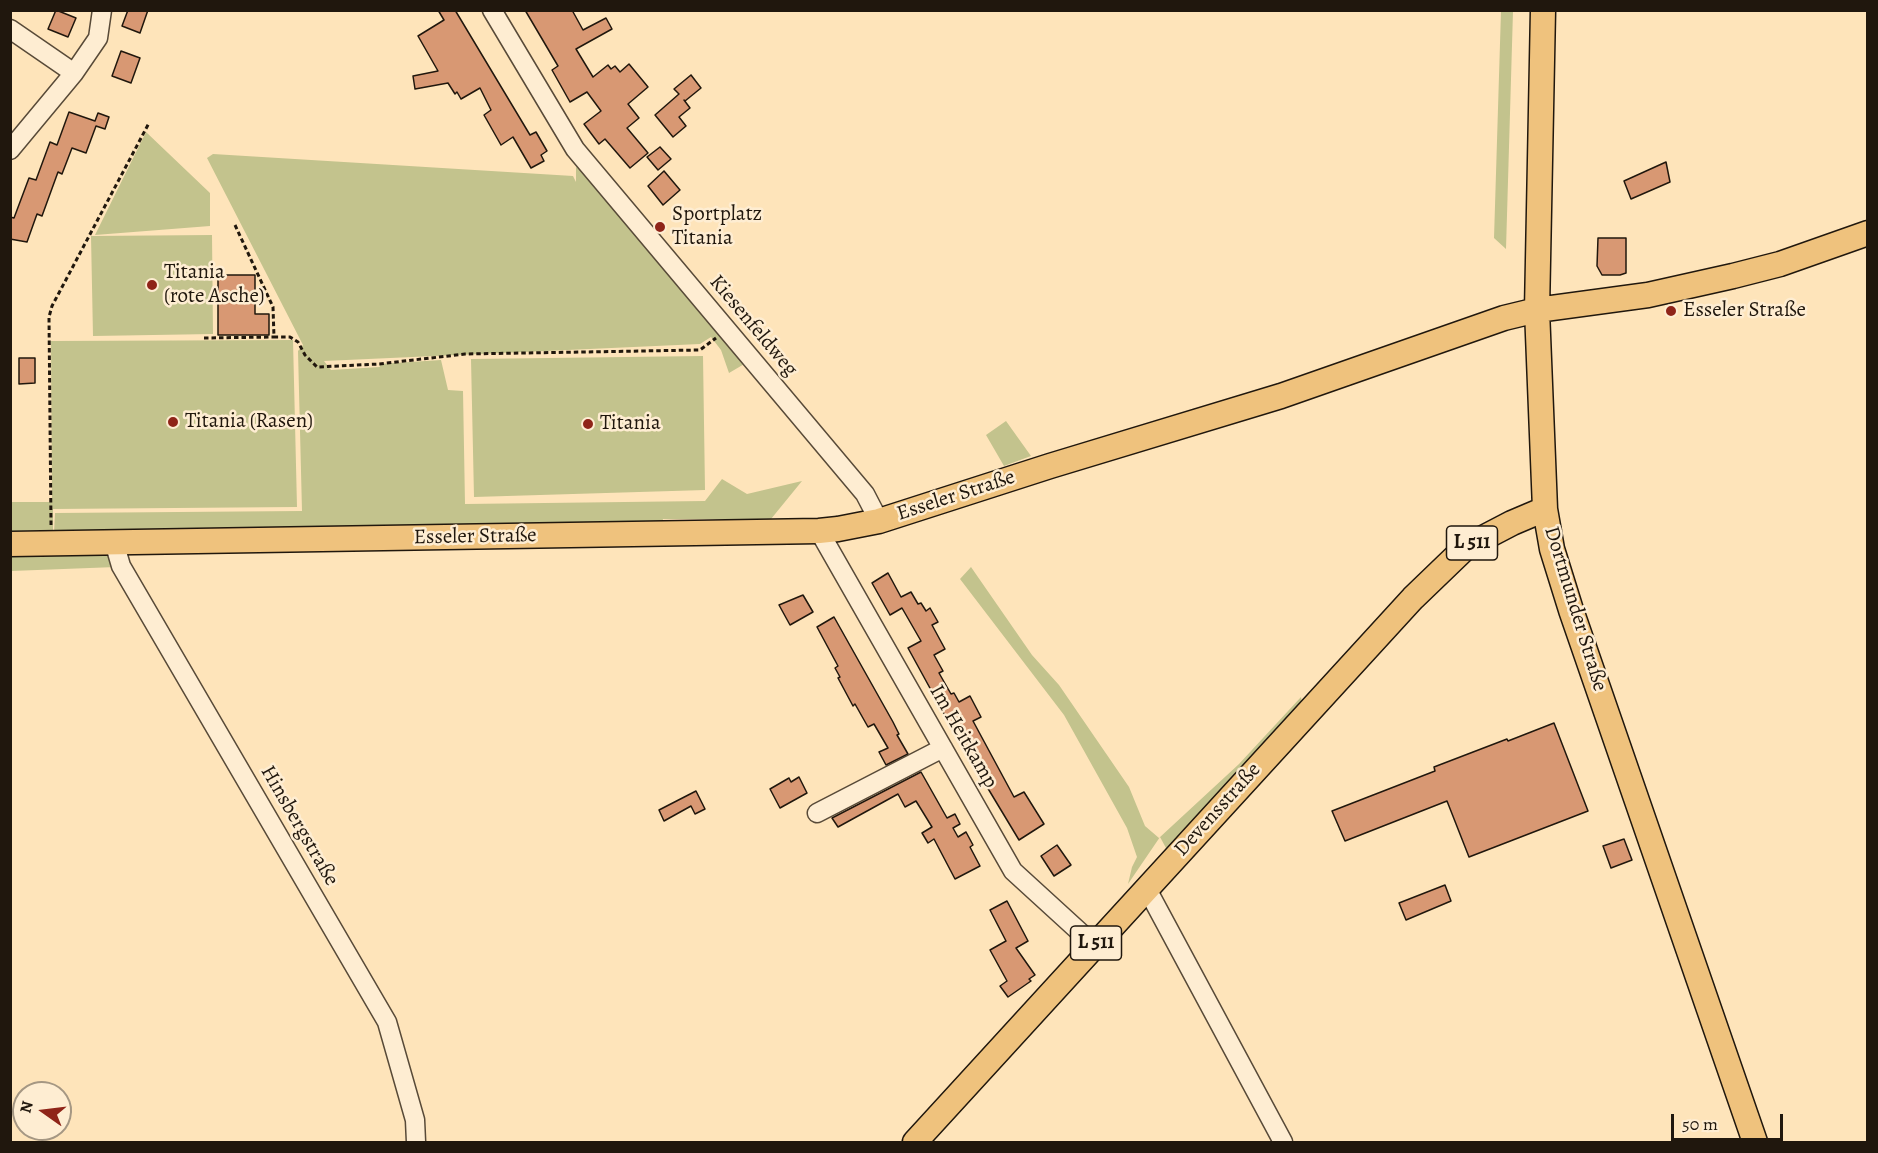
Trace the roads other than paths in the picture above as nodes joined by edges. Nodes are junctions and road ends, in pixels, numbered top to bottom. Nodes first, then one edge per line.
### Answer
1 (102, 10) edge
2 (492, 10) edge
3 (1543, 10) edge
4 (10, 29) edge
5 (74, 73) junction
6 (12, 145) edge
7 (1868, 233) edge
8 (1537, 310) junction
9 (1545, 509) junction
10 (879, 521) junction
11 (819, 531) junction
12 (114, 542) junction
13 (10, 544) edge
14 (943, 748) junction
15 (817, 813) dead end
16 (1147, 889) junction
17 (1094, 945) junction
18 (416, 1143) edge
19 (915, 1143) edge
20 (1283, 1143) edge
21 (1755, 1143) edge

1 - 5 street
2 - 10 street, Kiesenfeldweg
3 - 8 main road, Dortmunder Straße
4 - 5 street
5 - 6 street
7 - 8 main road, Esseler Straße
8 - 9 main road, Dortmunder Straße
8 - 10 main road, Esseler Straße
9 - 16 main road, Devensstraße / L 511
9 - 21 main road, Dortmunder Straße
10 - 11 main road, Esseler Straße
11 - 12 main road, Esseler Straße
11 - 14 street, Im Heitkamp
12 - 13 main road, Esseler Straße
12 - 18 street, Hinsbergstraße
14 - 15 street
14 - 17 street, Im Heitkamp
16 - 17 main road, Devensstraße / L 511
16 - 20 street
17 - 19 main road, Devensstraße / L 511

